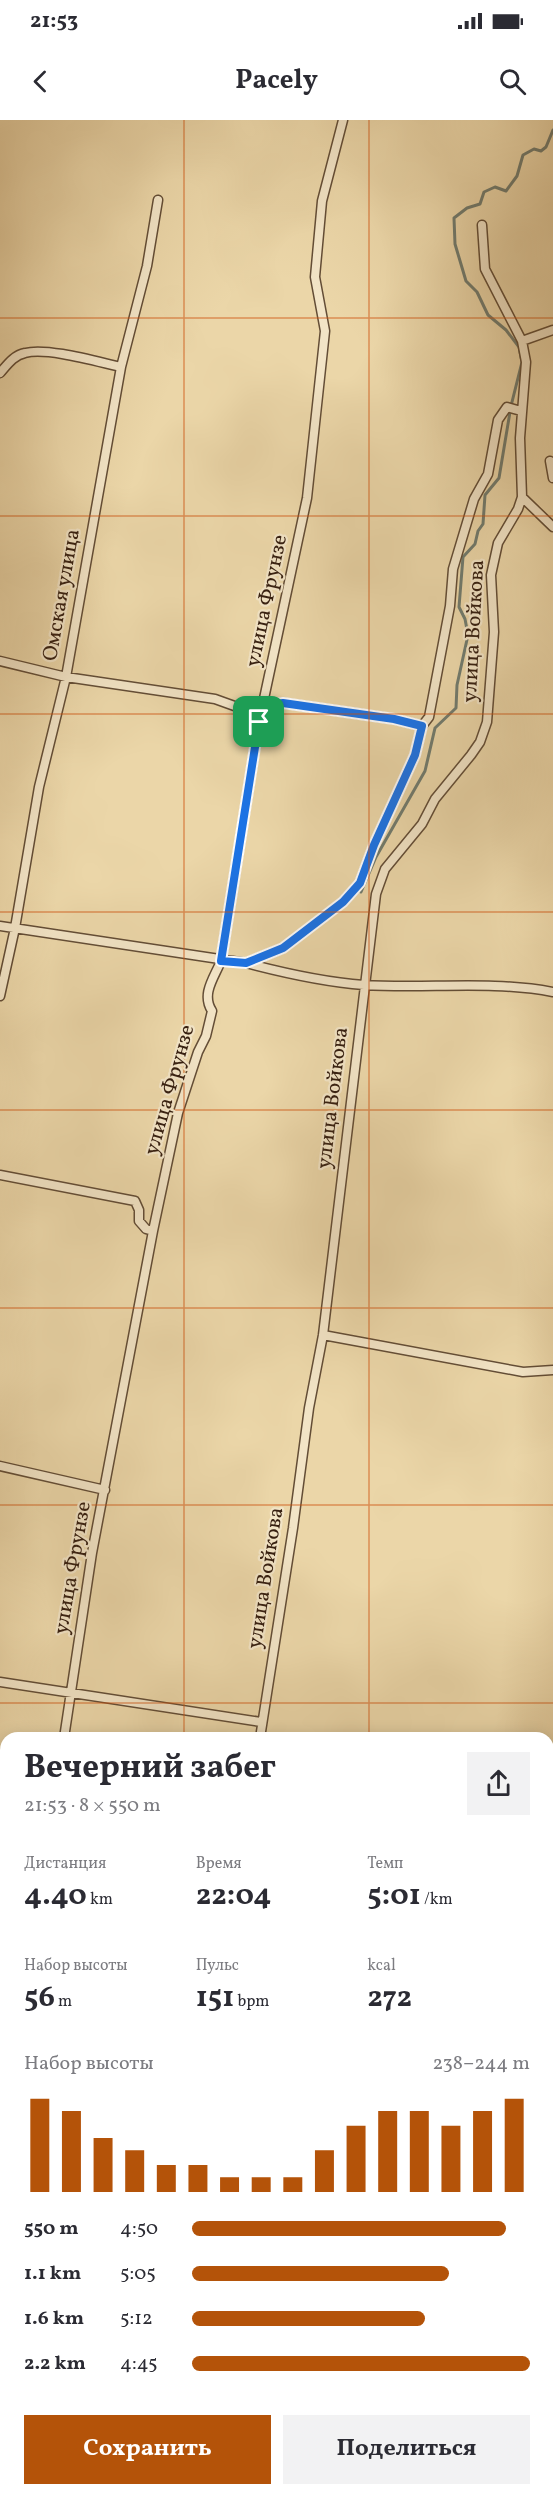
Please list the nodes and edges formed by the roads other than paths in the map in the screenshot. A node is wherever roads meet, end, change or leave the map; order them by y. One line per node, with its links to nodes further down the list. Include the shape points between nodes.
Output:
1 (343, 120): 15 (street, улица Фрунзе, via 322,201 315,277 325,331 307,498)
2 (158, 200): 6 (street, Омская улица, via 147,266)
3 (482, 225): 5 (street, via 484,268)
4 (553, 330): 5 (street)
5 (522, 341): 8 (street, via 526,362)
6 (122, 368): 7 (street, via 82,358 25,352 10,360); 14 (street, Омская улица)
7 (0, 373)
8 (519, 411): 11 (street); 17 (street, улица Войкова, via 507,407 498,420 488,474 474,499 453,569 441,660 429,717)
9 (550, 461): 10 (street)
10 (553, 478)
11 (522, 497): 12 (street); 22 (street, улица Войкова, via 498,543 491,575 494,632 487,722 480,742 386,869 376,894)
12 (553, 527)
13 (0, 661): 14 (street)
14 (66, 677): 16 (street, via 215,699 240,708); 19 (street, Омская улица, via 39,787)
15 (263, 706): 16 (street, улица Фрунзе); 17 (street, via 283,703)
16 (259, 722): 20 (street, улица Фрунзе)
17 (422, 726): 21 (street, улица Войкова, via 415,755 360,883 343,902 283,948)
18 (0, 926): 19 (street)
19 (15, 928): 20 (street); 24 (street, Омская улица)
20 (221, 961): 21 (street); 26 (street, улица Фрунзе, via 207,994 206,1002 212,1011 178,1113)
21 (246, 963): 22 (street)
22 (364, 985): 23 (street, via 490,984); 27 (street, улица Войкова)
23 (553, 992)
24 (0, 996)
25 (0, 1175): 26 (street, via 135,1201 139,1221)
26 (153, 1231): 30 (street, улица Фрунзе)
27 (323, 1335): 28 (street, via 523,1372); 33 (street, улица Войкова)
28 (553, 1370)
29 (0, 1466): 30 (street)
30 (105, 1490): 32 (street, улица Фрунзе)
31 (0, 1682): 32 (street)
32 (72, 1694): 33 (street); 34 (street, улица Фрунзе)
33 (261, 1722): 35 (street, улица Войкова)
34 (65, 1732)
35 (260, 1732)

